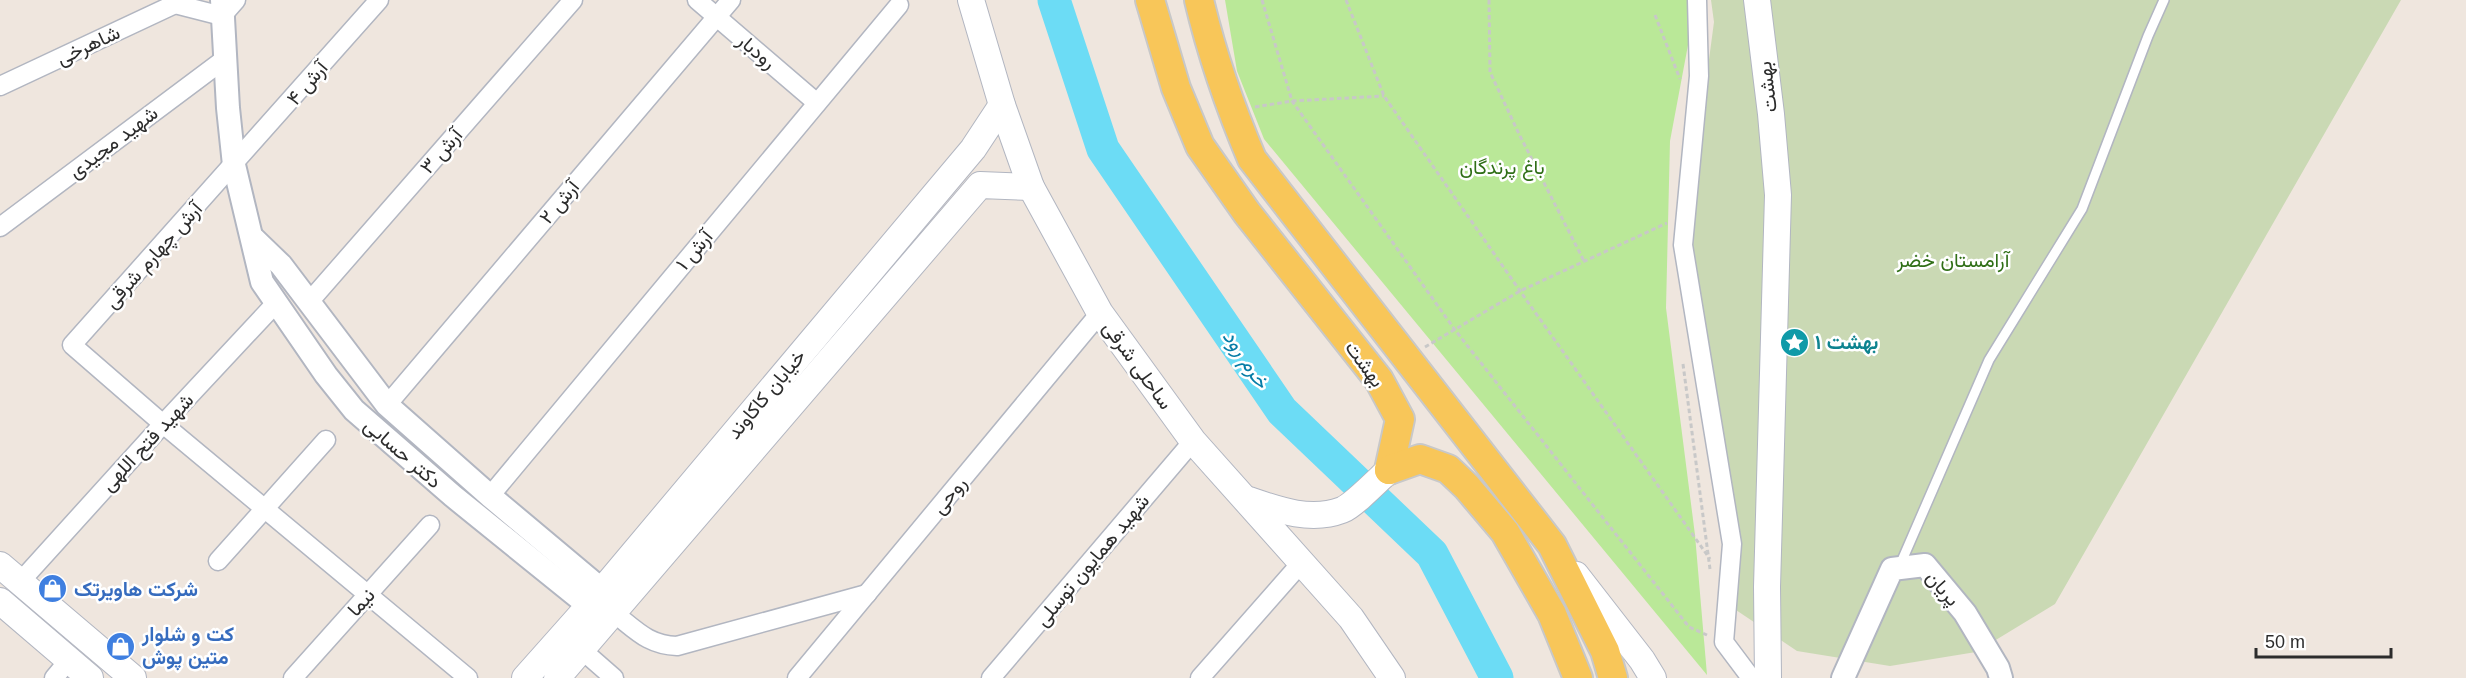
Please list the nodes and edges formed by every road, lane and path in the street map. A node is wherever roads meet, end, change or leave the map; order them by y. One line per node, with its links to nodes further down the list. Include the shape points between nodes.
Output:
1 (379, 0): 29 (street, آرش ۴)
2 (573, 0): 38 (street, آرش ۳)
3 (697, 0): 18 (street, رودبار)
4 (731, 0): 18 (street, آرش ۲)
5 (971, 0): 25 (main road, ساحلی شرقی)
6 (1150, 0): 32 (main road, بهشت, via 1176,88 1200,146)
7 (1199, 0): 27 (main road, بهشت, via 1232,113)
8 (1262, 0): 23 (path)
9 (1346, 0): 22 (path)
10 (1489, 0): 36 (path, via 1490,72)
11 (1697, 0): 66 (street, via 1699,76 1683,245 1732,544)
12 (1757, 0): 84 (main road, بهشت, via 1778,195)
13 (2164, 0): 58 (lane, via 2082,209 1989,360)
14 (174, 2): 15 (street); 20 (street, شاهرخی)
15 (227, 5): 19 (street, دکتر حسابی)
16 (899, 5): 24 (street, آرش ۱)
17 (1655, 15): 21 (path)
18 (716, 16): 24 (street, رودبار); 44 (street, آرش ۲)
19 (226, 58): 29 (street, دکتر حسابی); 33 (street, شهید مجیدی)
20 (0, 86)
21 (1683, 87)
22 (1384, 96): 23 (path); 37 (path)
23 (1292, 101): 26 (path); 41 (path)
24 (817, 103): 49 (street, آرش ۱)
25 (1002, 105): 28 (main road, خیابان کاکاوند); 31 (main road, ساحلی شرقی)
26 (1253, 107)
27 (1252, 159): 32 (main road); 42 (main road, بهشت)
28 (959, 163): 30 (main road, via 969,159 978,164 984,171); 63 (main road, خیابان کاکاوند)
29 (234, 165): 35 (street, دکتر حسابی); 45 (street, آرش چهارم شرقی, via 72,345)
30 (980, 185): 31 (main road); 65 (main road, خیابان کاکاوند)
31 (1031, 187): 40 (main road, ساحلی شرقی)
32 (1248, 213): 48 (main road, بهشت, via 1379,380 1400,419)
33 (0, 227)
34 (1670, 233): 36 (path, via 1669,222)
35 (254, 239): 38 (street, دکتر حسابی, via 281,265); 39 (street, دکتر حسابی, via 262,282)
36 (1584, 261): 37 (path)
37 (1520, 291): 41 (path); 54 (path)
38 (309, 302): 44 (street, دکتر حسابی)
39 (276, 303): 45 (street, شهید فتح اللهی); 63 (street, دکتر حسابی, via 354,410 453,496)
40 (1100, 313): 47 (main road, ساحلی شرقی); 62 (street, روحی)
41 (1455, 330): 42 (path); 66 (path, via 1689,627)
42 (1406, 358): 53 (main road, بهشت)
43 (1682, 360): 54 (path)
44 (387, 405): 49 (street, دکتر حسابی)
45 (162, 424): 51 (street); 60 (street, شهید فتح اللهی)
46 (326, 440): 51 (street)
47 (1193, 441): 50 (main road, ساحلی شرقی); 77 (street, شهید همایون توسلی)
48 (1381, 477): 50 (main road, via 1343,510 1310,515 1284,512); 80 (main road, via 1420,459 1448,469 1467,487 1505,532 1552,614)
49 (490, 496): 63 (street, دکتر حسابی)
50 (1246, 499): 56 (main road, ساحلی شرقی)
51 (264, 508): 55 (street); 61 (street)
52 (430, 525): 61 (street, نیما)
53 (1552, 545): 81 (main road, بهشت, via 1605,651); 82 (main road)
54 (1710, 559): 59 (path)
55 (218, 561)
56 (1302, 562): 78 (street); 79 (main road, ساحلی شرقی, via 1352,618)
57 (0, 565): 60 (main road)
58 (1899, 568): 85 (street, پریان, via 1892,569); 86 (street, پریان, via 1925,565 1965,613)
59 (1710, 570)
60 (20, 582): 70 (main road)
61 (368, 594): 71 (street, نیما); 72 (street)
62 (867, 594): 65 (street, دکتر حسابی, via 677,646 649,641); 76 (street, روحی)
63 (596, 598): 65 (street, دکتر حسابی); 73 (main road, خیابان کاکاوند)
64 (0, 601): 68 (main road)
65 (614, 613): 67 (main road, خیابان کاکاوند)
66 (1724, 642): 83 (street)
67 (582, 650): 74 (main road, خیابان کاکاوند); 75 (street)
68 (61, 669): 69 (main road)
69 (90, 678)
70 (133, 678)
71 (293, 678)
72 (468, 678)
73 (525, 678)
74 (557, 678)
75 (614, 678)
76 (797, 678)
77 (991, 678)
78 (1200, 678)
79 (1392, 678)
80 (1578, 678)
81 (1612, 678)
82 (1653, 678)
83 (1751, 678)
84 (1768, 678)
85 (1843, 678)
86 (2001, 678)

